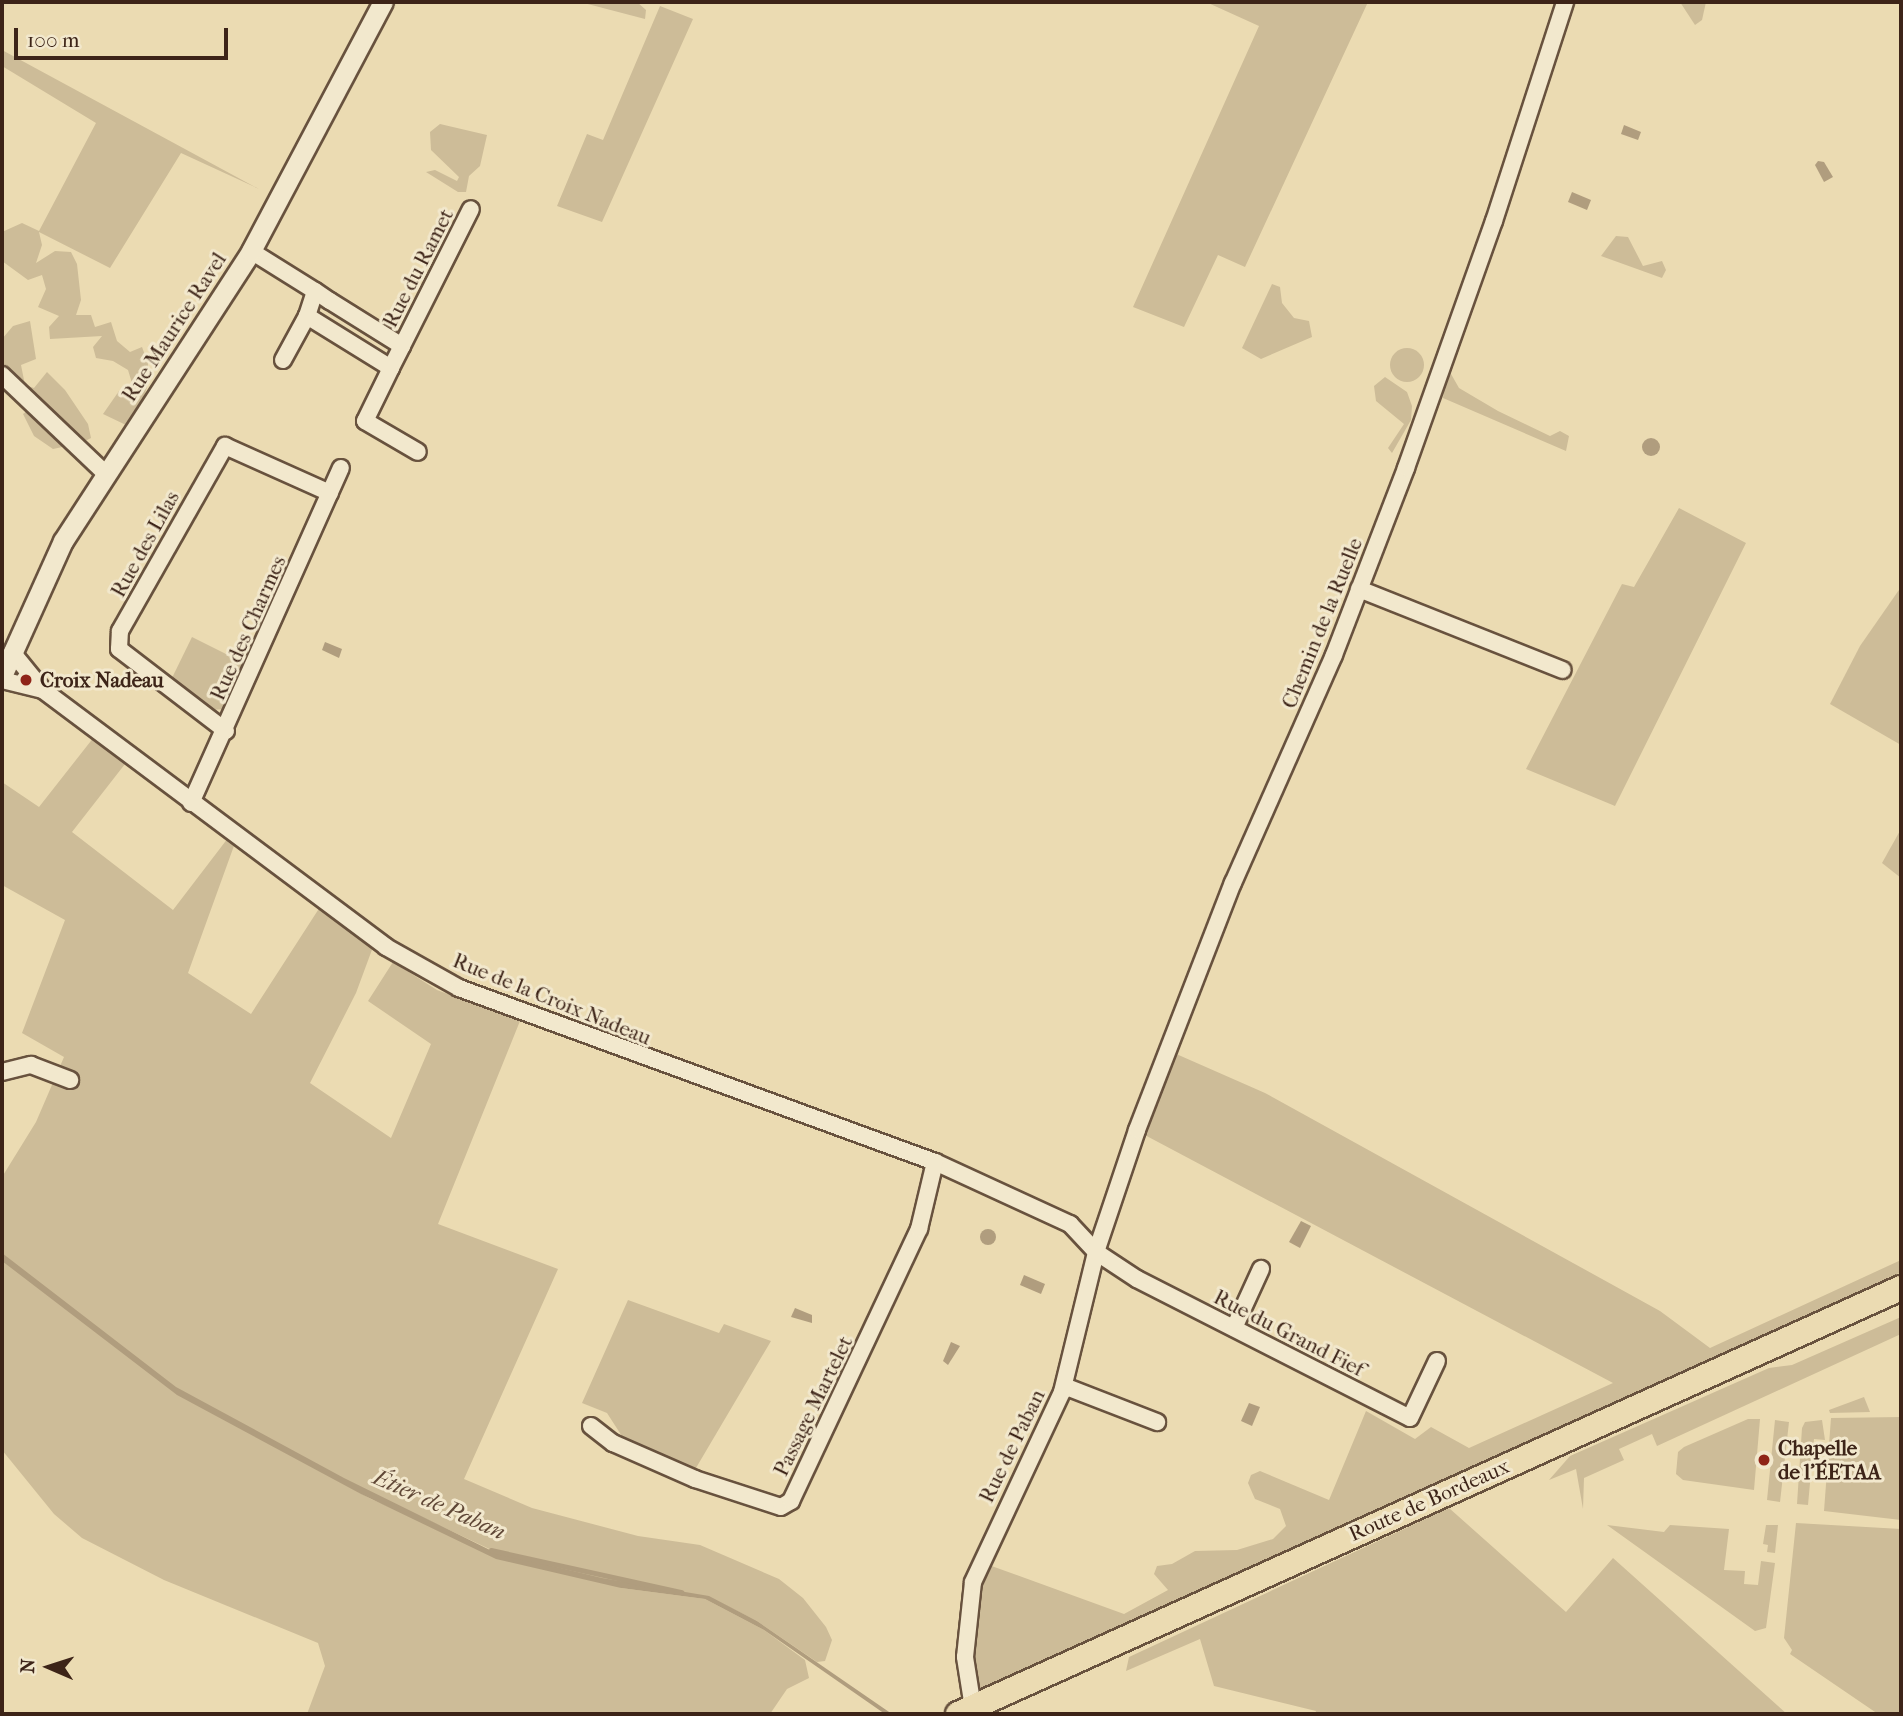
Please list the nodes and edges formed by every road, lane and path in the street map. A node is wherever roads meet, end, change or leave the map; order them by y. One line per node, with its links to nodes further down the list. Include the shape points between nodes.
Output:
1 (383, 2): 4 (street, Rue Maurice Ravel)
2 (1565, 2): 15 (street, Chemin de la Ruelle, via 1494,221)
3 (471, 209): 7 (street, Rue du Ramet)
4 (251, 251): 5 (street, Rue du Ramet); 13 (street, Rue Maurice Ravel)
5 (315, 291): 6 (street); 7 (street, Rue du Ramet)
6 (307, 316): 8 (street); 9 (street)
7 (402, 346): 9 (street, Rue du Ramet)
8 (283, 360)
9 (391, 368): 11 (street, Rue du Ramet, via 365,421)
10 (2, 375): 13 (street)
11 (418, 452)
12 (341, 468): 14 (street, Rue des Charmes)
13 (104, 472): 16 (street, Rue Maurice Ravel, via 63,541)
14 (330, 494): 20 (street, Rue des Charmes); 20 (street, Rue des Lilas, via 225,446 120,631 120,649)
15 (1359, 589): 17 (street); 25 (street, Chemin de la Ruelle, via 1223,908 1141,1119)
16 (12, 652): 18 (street, Rue Maurice Ravel); 19 (street)
17 (1563, 670)
18 (2, 678): 19 (street)
19 (43, 690): 21 (street, Rue de la Croix Nadeau)
20 (226, 731): 21 (street, Rue des Charmes)
21 (191, 803): 24 (street, Rue de la Croix Nadeau, via 386,947 459,989)
22 (2, 1072): 23 (street, via 31,1065)
23 (70, 1080)
24 (935, 1162): 25 (street, Rue de la Croix Nadeau, via 1070,1224); 32 (street, Passage Martelet, via 919,1229 791,1501 780,1507 695,1479 613,1443)
25 (1096, 1252): 28 (street, Rue du Grand Fief, via 1136,1279); 30 (street, Rue de Paban)
26 (1262, 1269): 28 (street)
27 (1901, 1288): 33 (main road, Route de Bordeaux)
28 (1234, 1328): 29 (street, Rue du Grand Fief, via 1410,1418)
29 (1437, 1361)
30 (1063, 1386): 31 (street); 33 (street, Rue de Paban, via 973,1582 965,1657)
31 (1157, 1423)
32 (591, 1426)
33 (969, 1712)

